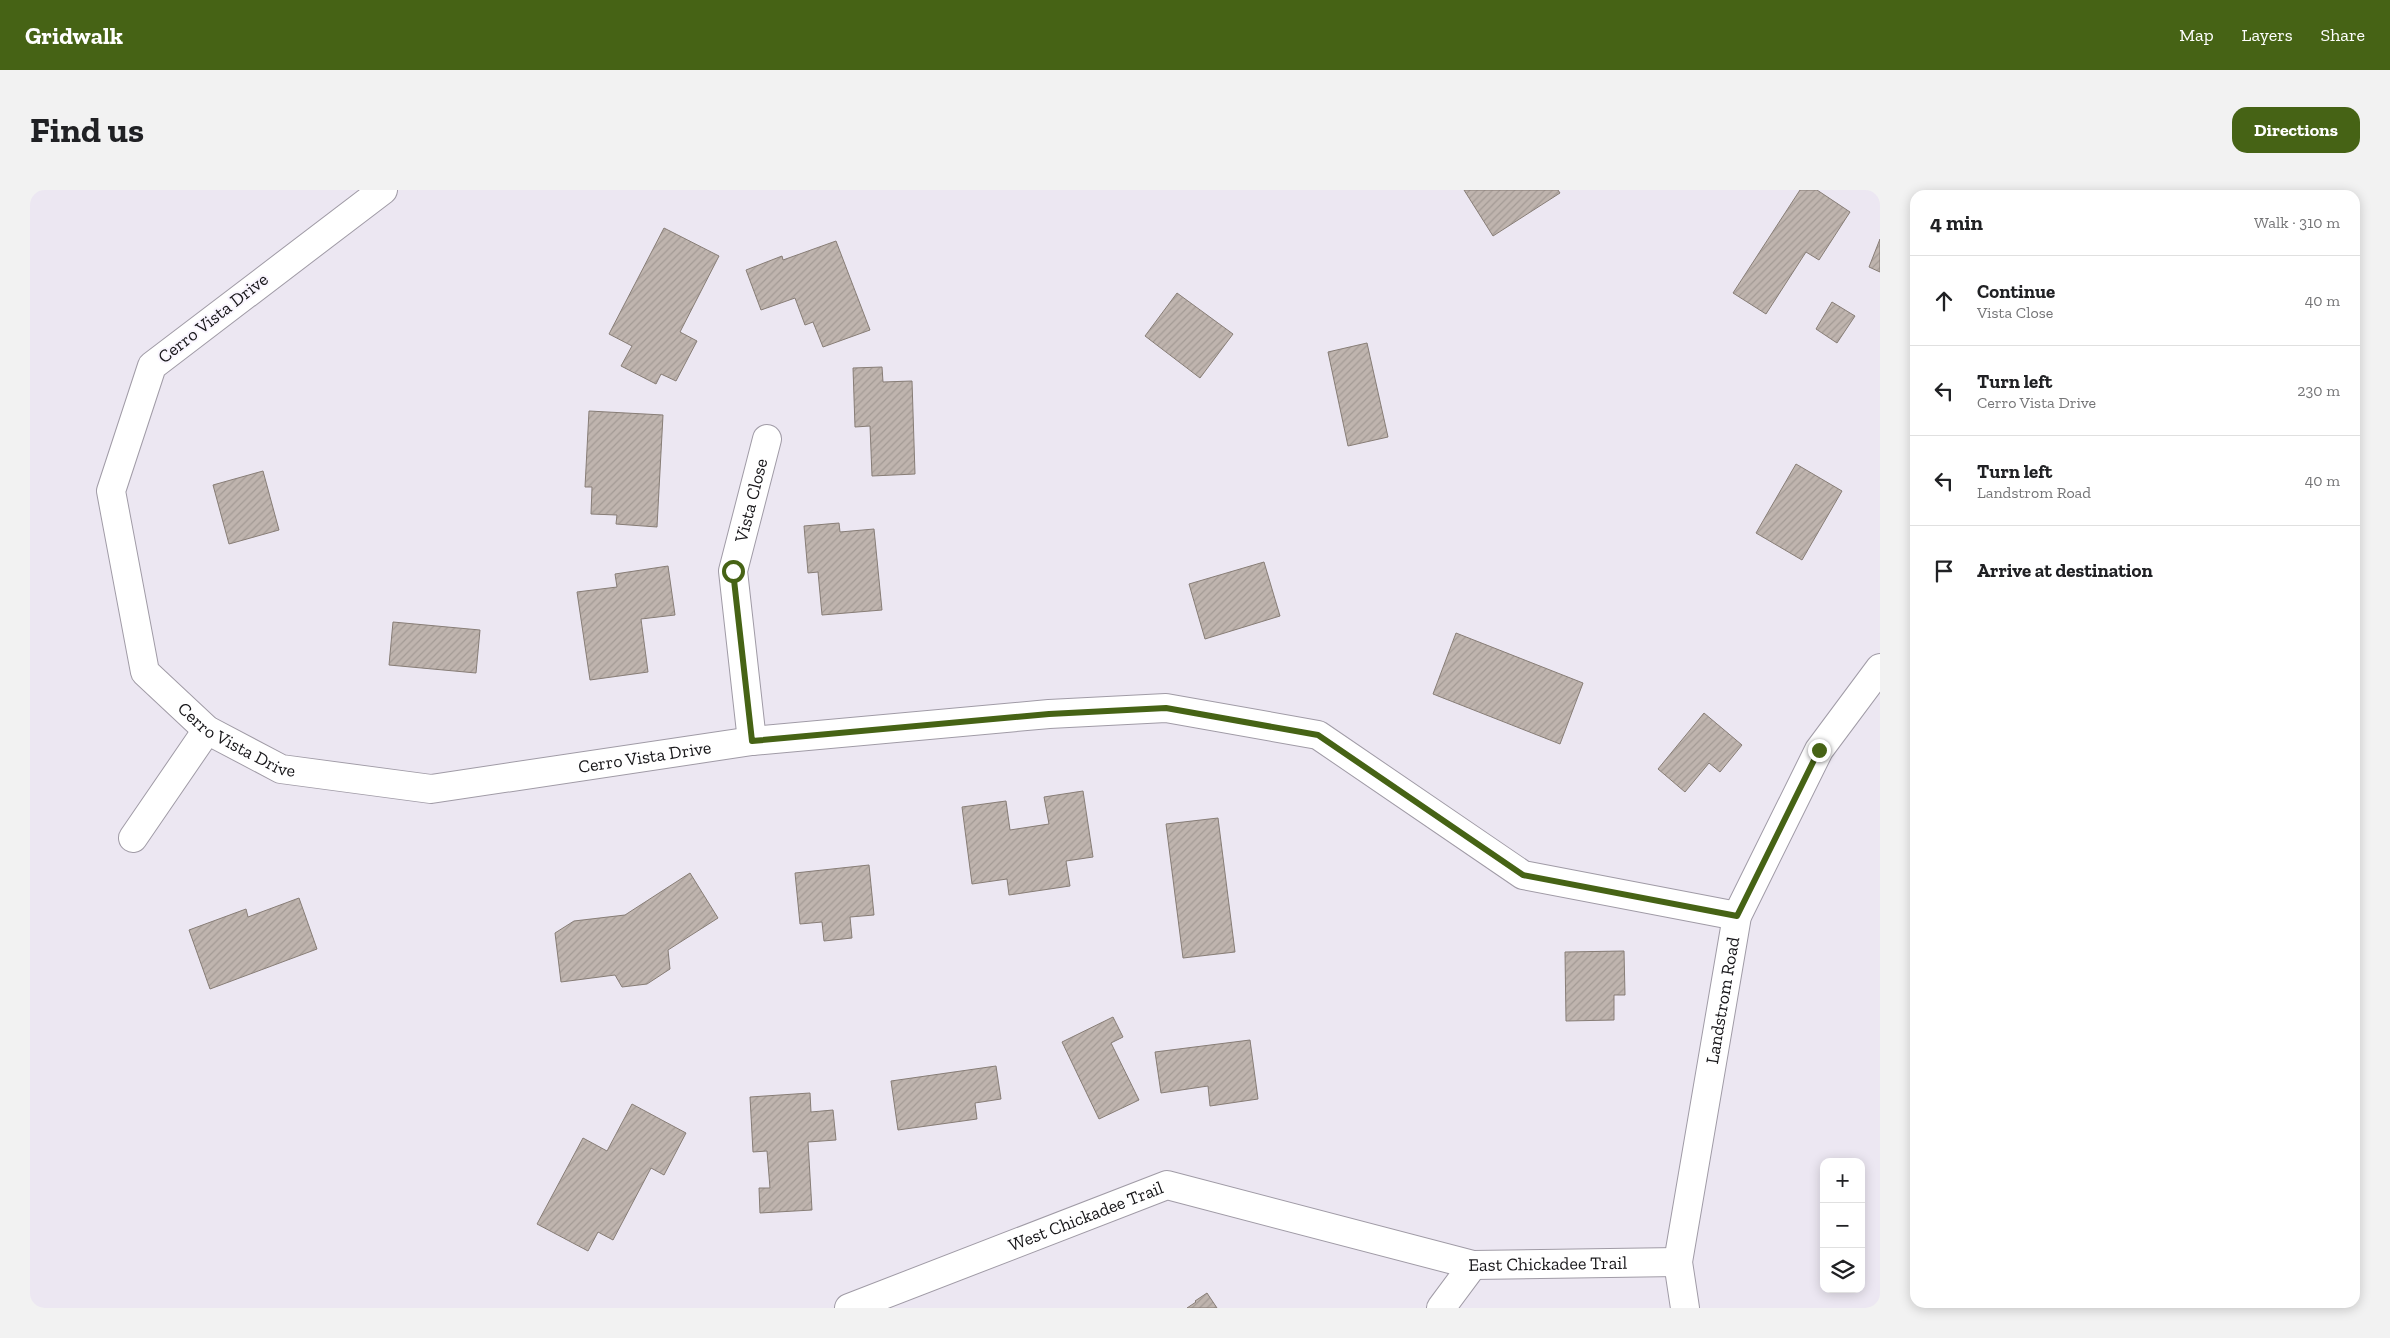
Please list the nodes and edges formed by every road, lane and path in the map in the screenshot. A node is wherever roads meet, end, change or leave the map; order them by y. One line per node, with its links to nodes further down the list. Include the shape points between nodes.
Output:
1 (383, 190): 4 (street, Cerro Vista Drive, via 152,366 111,490 145,672)
2 (767, 440): 5 (street, Vista Close, via 733,571)
3 (1880, 668): 7 (street, Landstrom Road, via 1819,750)
4 (207, 730): 5 (street, Cerro Vista Drive, via 281,769 431,790); 6 (street)
5 (752, 741): 7 (street, Cerro Vista Drive, via 1049,714 1166,708 1318,735 1523,875)
6 (133, 838)
7 (1737, 916): 8 (street, Landstrom Road)
8 (1678, 1262): 9 (street, East Chickadee Trail); 12 (street, Landstrom Road)
9 (1473, 1265): 10 (street, West Chickadee Trail, via 1168,1185); 11 (street, East Chickadee Trail)
10 (849, 1308)
11 (1441, 1308)
12 (1684, 1308)

